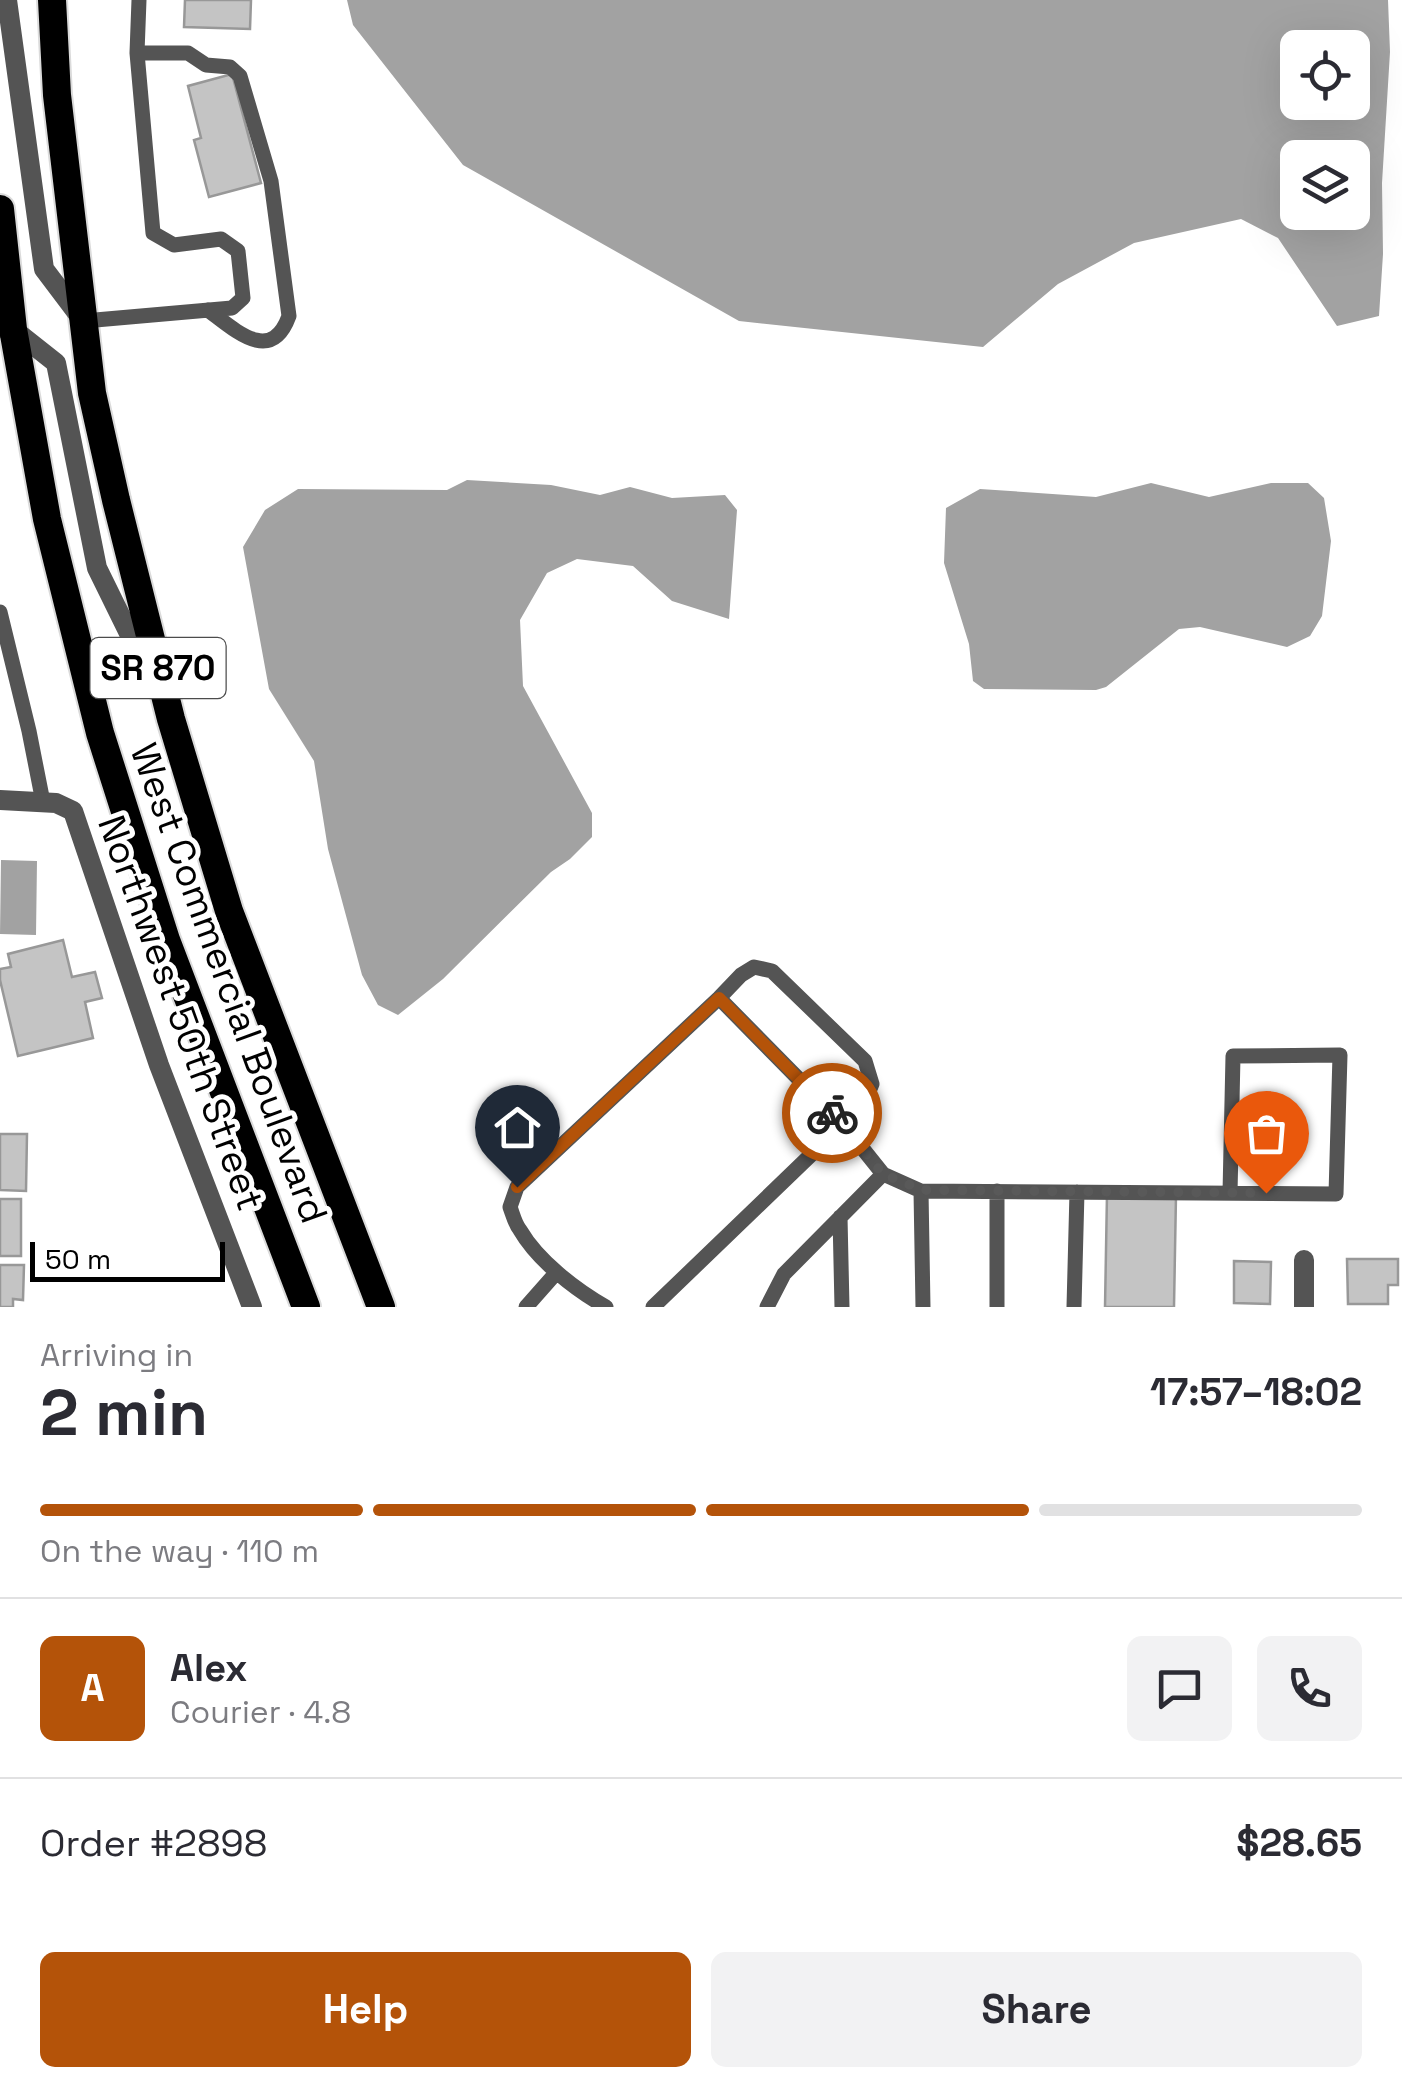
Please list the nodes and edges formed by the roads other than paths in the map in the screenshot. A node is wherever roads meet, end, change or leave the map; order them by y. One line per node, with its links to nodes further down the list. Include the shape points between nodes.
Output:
1 (7, 0): 7 (street, via 44,270)
2 (52, 0): 7 (highway, West Commercial Boulevard / SR 870)
3 (139, 0): 4 (lane)
4 (137, 53): 6 (lane, via 152,232 174,246 221,239 238,251 243,298 232,308); 6 (lane, via 188,53 206,65 230,66 240,76 270,182 289,316 284,329 260,342)
5 (0, 208): 8 (highway, West Commercial Boulevard / SR 870)
6 (208, 310): 7 (lane)
7 (84, 321): 10 (highway, West Commercial Boulevard / SR 870, via 92,393)
8 (7, 330): 10 (street, West Commercial Boulevard, via 56,363 97,568); 24 (highway, West Commercial Boulevard / SR 870, via 100,733 166,940)
9 (0, 612): 12 (lane)
10 (171, 720): 25 (highway, West Commercial Boulevard / SR 870, via 229,911)
11 (0, 800): 12 (street, Northwest 50th Street)
12 (42, 802): 23 (street, Northwest 50th Street, via 72,811)
13 (719, 998): 14 (lane); 14 (lane, via 754,967 772,971 865,1061 872,1084); 22 (lane, via 517,1187 510,1208 520,1231)
14 (843, 1124): 15 (lane); 28 (lane)
15 (883, 1174): 16 (lane); 20 (lane)
16 (922, 1190): 17 (lane); 31 (lane)
17 (997, 1191): 18 (lane); 32 (lane)
18 (1078, 1192): 19 (lane); 33 (lane)
19 (1230, 1193): 19 (lane, via 1336,1194 1340,1055 1233,1056)
20 (840, 1217): 29 (lane, via 784,1274); 30 (lane)
21 (1304, 1260): 34 (street)
22 (556, 1273): 26 (lane); 27 (lane)
23 (252, 1307)
24 (306, 1307)
25 (380, 1307)
26 (526, 1307)
27 (606, 1307)
28 (652, 1307)
29 (767, 1307)
30 (842, 1307)
31 (924, 1307)
32 (997, 1307)
33 (1074, 1307)
34 (1304, 1307)

